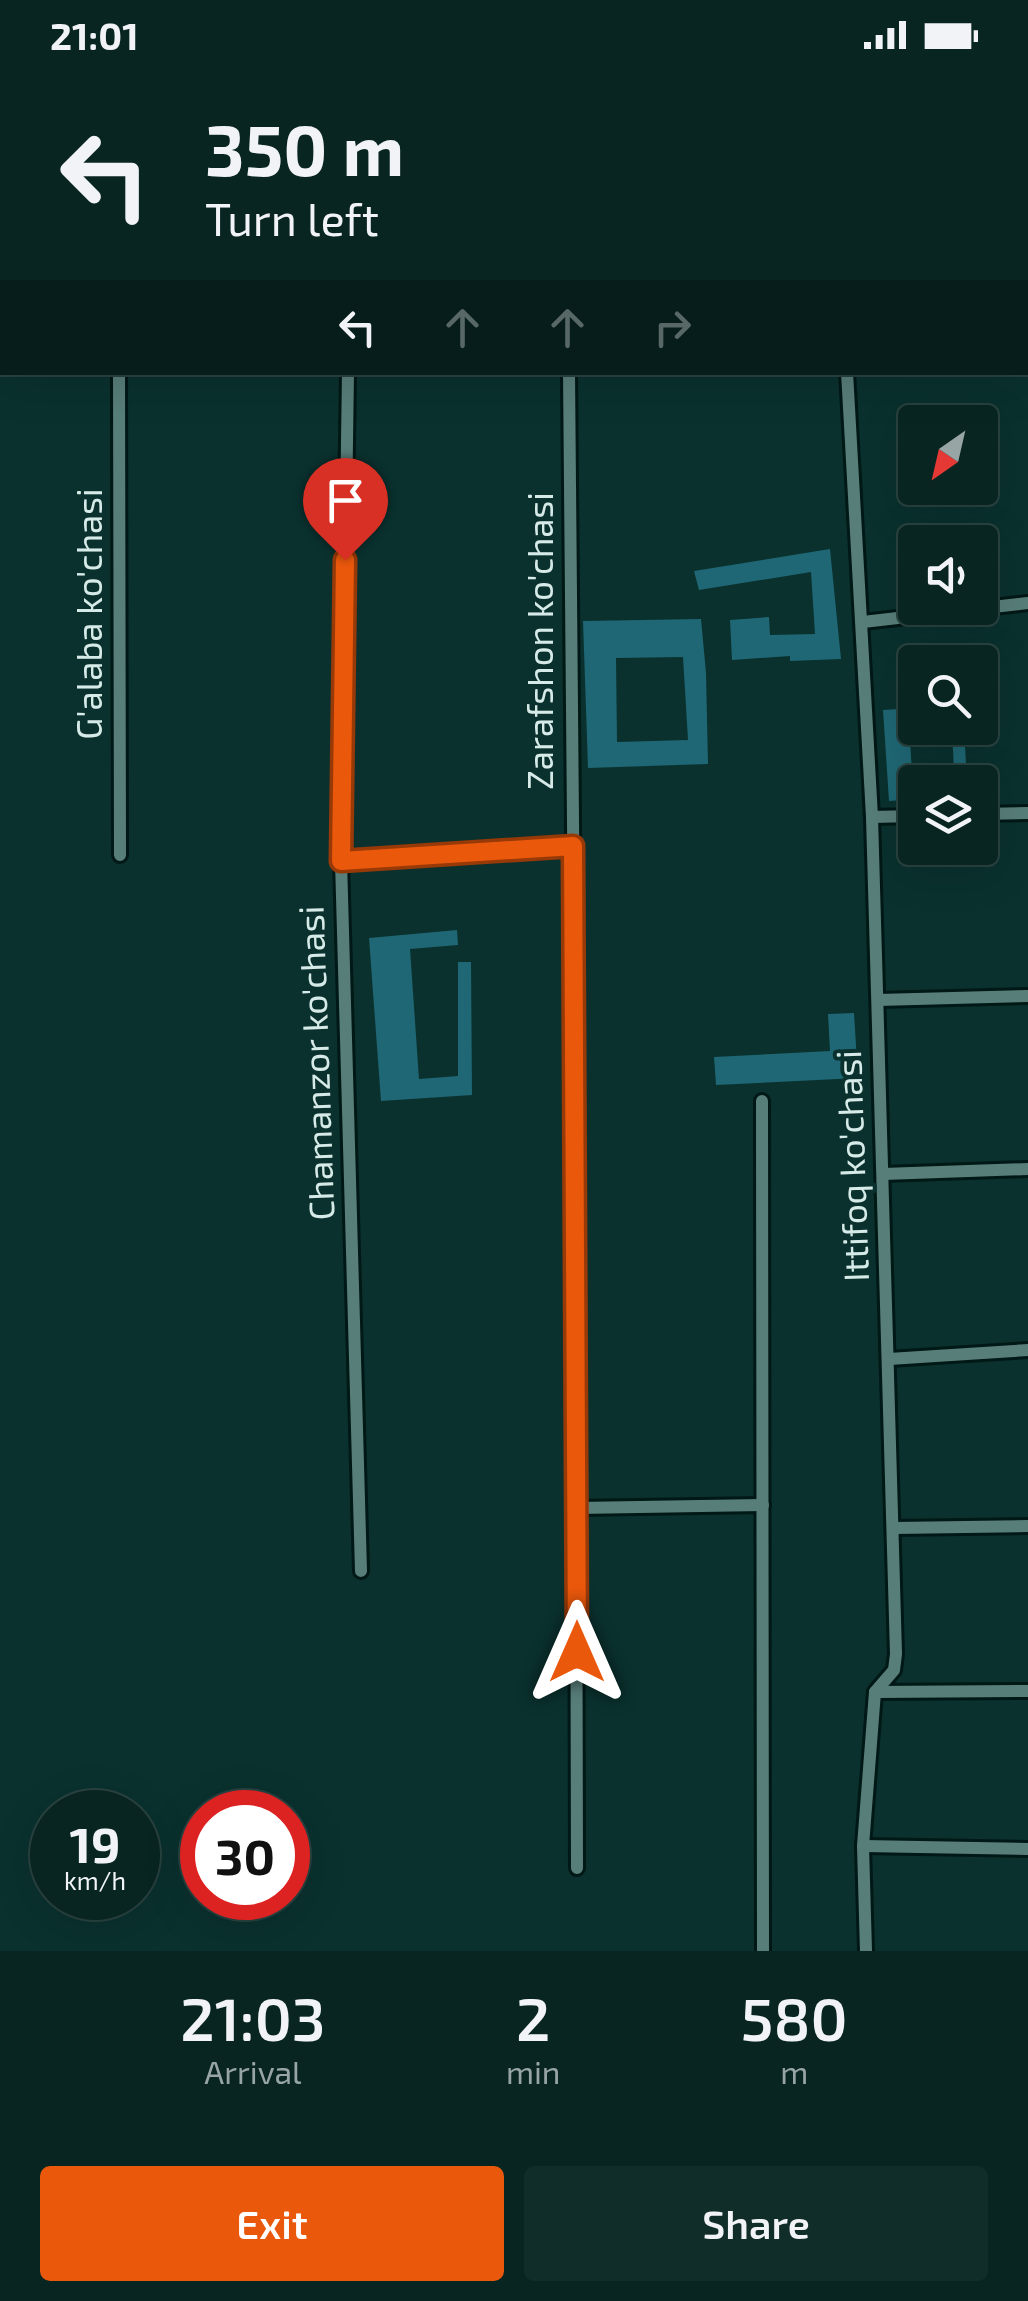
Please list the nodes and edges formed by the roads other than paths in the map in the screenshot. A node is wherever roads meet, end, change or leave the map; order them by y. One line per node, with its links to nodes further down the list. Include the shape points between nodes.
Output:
1 (119, 375): 12 (street, G'alaba ko'chasi)
2 (348, 375): 13 (street, Chamanzor ko'chasi)
3 (569, 375): 11 (street, Zarafshon ko'chasi)
4 (847, 375): 6 (street, Ittifoq ko'chasi)
5 (1028, 603): 6 (street)
6 (863, 622): 10 (street, Ittifoq ko'chasi)
7 (1028, 812): 8 (street)
8 (998, 813)
9 (898, 816): 10 (street)
10 (872, 817): 15 (street, Ittifoq ko'chasi)
11 (573, 846): 13 (street); 22 (street, Zarafshon ko'chasi)
12 (120, 856)
13 (341, 861): 25 (street, Chamanzor ko'chasi)
14 (1028, 996): 15 (street)
15 (878, 1000): 18 (street, Ittifoq ko'chasi)
16 (762, 1100): 21 (street)
17 (1028, 1170): 18 (street)
18 (883, 1174): 20 (street, Ittifoq ko'chasi)
19 (1028, 1350): 20 (street)
20 (889, 1359): 24 (street, Ittifoq ko'chasi)
21 (763, 1505): 22 (street); 31 (street)
22 (576, 1508): 30 (street, Zarafshon ko'chasi)
23 (1028, 1526): 24 (street)
24 (894, 1528): 27 (street, Ittifoq ko'chasi, via 896,1654 894,1670)
25 (361, 1571)
26 (1028, 1691): 27 (street)
27 (876, 1692): 28 (street, Ittifoq ko'chasi)
28 (862, 1846): 29 (street); 32 (street, Ittifoq ko'chasi)
29 (1028, 1848)
30 (577, 1868)
31 (764, 1951)
32 (866, 1951)

